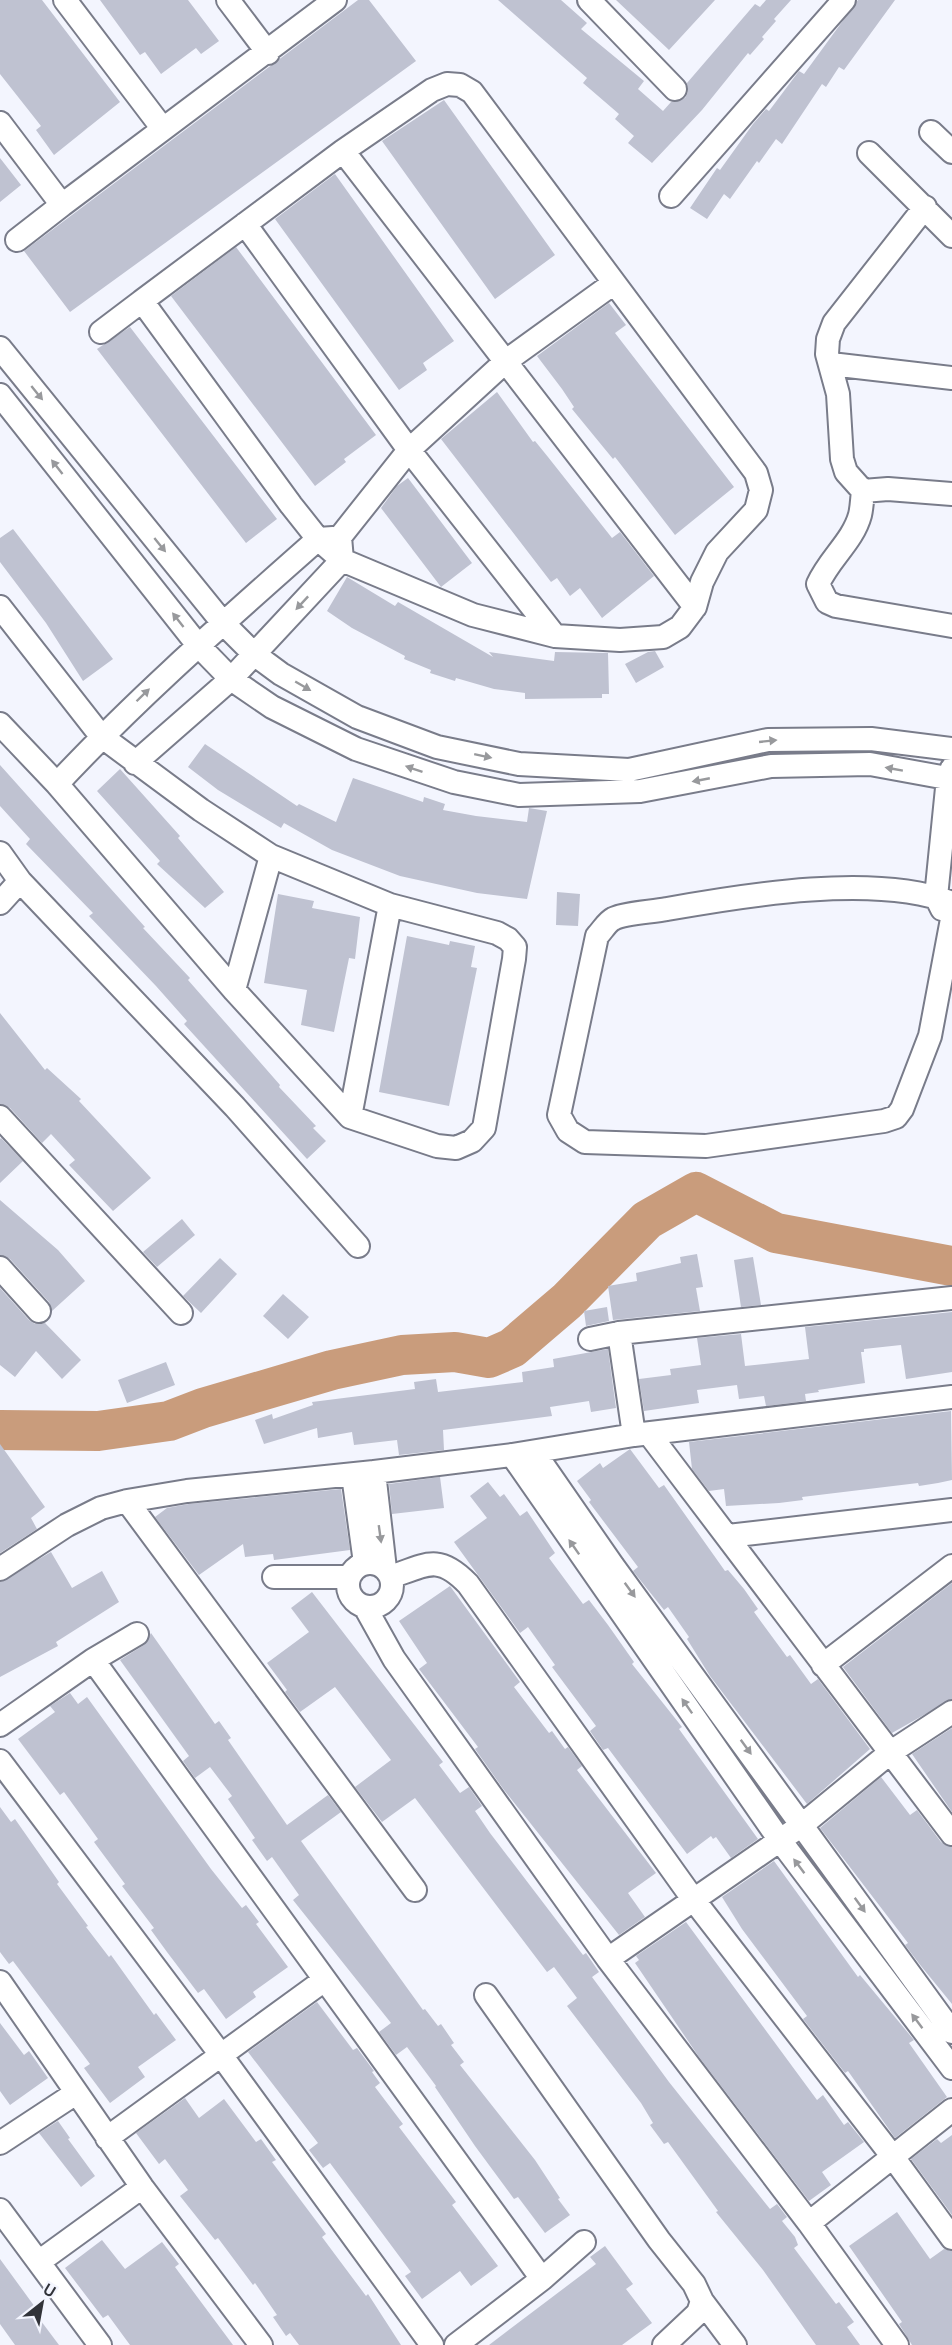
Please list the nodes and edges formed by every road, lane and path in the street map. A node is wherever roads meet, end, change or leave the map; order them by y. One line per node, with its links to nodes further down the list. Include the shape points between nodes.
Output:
1 (65, 0): 9 (street)
2 (228, 0): 6 (street)
3 (335, 0): 6 (street)
4 (589, 0): 7 (street)
5 (844, 0): 14 (street)
6 (268, 52): 9 (street)
7 (675, 88)
8 (0, 123): 15 (street)
9 (163, 129): 15 (street)
10 (931, 132): 12 (street)
11 (343, 151): 17 (street); 20 (street, via 432,90 447,84 460,85 472,93); 24 (street)
12 (952, 152)
13 (869, 153): 16 (street)
14 (671, 196)
15 (62, 205): 19 (street)
16 (925, 207): 18 (street); 25 (street, via 834,323 828,339)
17 (245, 224): 21 (street); 28 (street)
18 (952, 236)
19 (17, 240)
20 (614, 283): 24 (street); 34 (street, via 756,473 761,490 756,510 717,552)
21 (142, 301): 22 (street); 31 (street, via 291,505)
22 (101, 332)
23 (0, 348): 35 (street, one-way to 35)
24 (506, 361): 28 (street); 34 (street)
25 (831, 364): 26 (street); 29 (street, via 838,394 842,459 846,472)
26 (952, 378)
27 (0, 395): 38 (street, one-way to 27)
28 (409, 450): 31 (street); 37 (street)
29 (863, 491): 30 (street); 36 (street, via 860,515 824,571 818,584 820,592 836,606)
30 (952, 494)
31 (329, 538): 32 (street); 35 (street)
32 (342, 560): 37 (street, via 473,615); 39 (street, one-way to 39)
33 (0, 607): 42 (street)
34 (695, 607): 37 (street, via 680,627 663,637 620,640)
35 (223, 623): 38 (street); 39 (street)
36 (952, 626)
37 (555, 636)
38 (197, 644): 40 (street); 42 (street, one-way to 38)
39 (254, 654): 40 (street); 43 (street, one-way to 43, via 357,717 437,747 519,764 629,770 768,740 870,739)
40 (231, 679): 44 (street); 45 (street, one-way to 40, via 870,764 771,766 640,791 519,795 454,782 356,749 272,706)
41 (0, 724): 46 (street)
42 (101, 736): 44 (street); 46 (street)
43 (952, 749)
44 (135, 763): 48 (street)
45 (951, 775): 52 (street)
46 (57, 784): 53 (street)
47 (0, 853): 49 (street)
48 (271, 856): 51 (street); 53 (street)
49 (20, 880): 50 (street); 56 (street, via 235,1107)
50 (0, 903)
51 (390, 905): 55 (street); 55 (street, via 497,933 516,947 484,1128 472,1141 456,1148 437,1146)
52 (947, 911): 52 (street, via 930,1036 896,1117 706,1146 585,1142 568,1131 559,1115 597,936 612,919 812,889 883,890)
53 (234, 990): 55 (street)
54 (0, 1117): 60 (street)
55 (350, 1117)
56 (358, 1246)
57 (0, 1269): 59 (street)
58 (952, 1298): 61 (street)
59 (39, 1311)
60 (181, 1313)
61 (620, 1333): 62 (street); 64 (street)
62 (590, 1339)
63 (952, 1397): 64 (street)
64 (642, 1435): 65 (street); 70 (street)
65 (534, 1452): 66 (street); 74 (street)
66 (512, 1455): 67 (street); 74 (street, one-way to 66)
67 (363, 1474): 68 (street, via 260,1482); 73 (street)
68 (127, 1501): 72 (street, via 101,1508 67,1525); 87 (street)
69 (952, 1510): 70 (street)
70 (728, 1536): 79 (street)
71 (952, 1566): 79 (street)
72 (0, 1569)
73 (373, 1571): 75 (street); 76 (street, via 347,1586 350,1596); 76 (street, via 393,1586 384,1603); 88 (street, via 430,1563 455,1570)
74 (605, 1573): 84 (street, one-way to 84); 86 (street, one-way to 74)
75 (274, 1577)
76 (365, 1607): 89 (street, via 394,1659)
77 (137, 1634): 78 (street)
78 (93, 1659): 81 (street); 90 (street)
79 (823, 1665): 82 (street)
80 (952, 1712): 82 (street)
81 (0, 1725)
82 (891, 1752): 84 (street); 85 (street)
83 (0, 1761): 94 (street)
84 (802, 1825): 86 (street); 93 (street, one-way to 93)
85 (952, 1834)
86 (778, 1839): 88 (street); 95 (street, one-way to 86)
87 (415, 1890)
88 (693, 1899): 89 (street); 100 (street)
89 (608, 1959): 103 (street)
90 (323, 1981): 94 (street); 108 (street)
91 (0, 1982): 96 (street)
92 (486, 1995): 109 (street, via 694,2284)
93 (952, 2032)
94 (221, 2055): 98 (street); 112 (street)
95 (952, 2068)
96 (76, 2093): 98 (street); 99 (street)
97 (952, 2110): 100 (street)
98 (107, 2138): 101 (street)
99 (0, 2143)
100 (893, 2157): 103 (street); 105 (street)
101 (142, 2187): 107 (street); 111 (street)
102 (0, 2210): 104 (street)
103 (809, 2223): 116 (street)
104 (8, 2236): 107 (street)
105 (952, 2238)
106 (584, 2242): 108 (street)
107 (40, 2261): 110 (street)
108 (542, 2279): 113 (street)
109 (702, 2301): 114 (street, via 698,2313); 115 (street)
110 (100, 2345)
111 (261, 2345)
112 (432, 2345)
113 (456, 2345)
114 (664, 2345)
115 (735, 2345)
116 (897, 2345)

